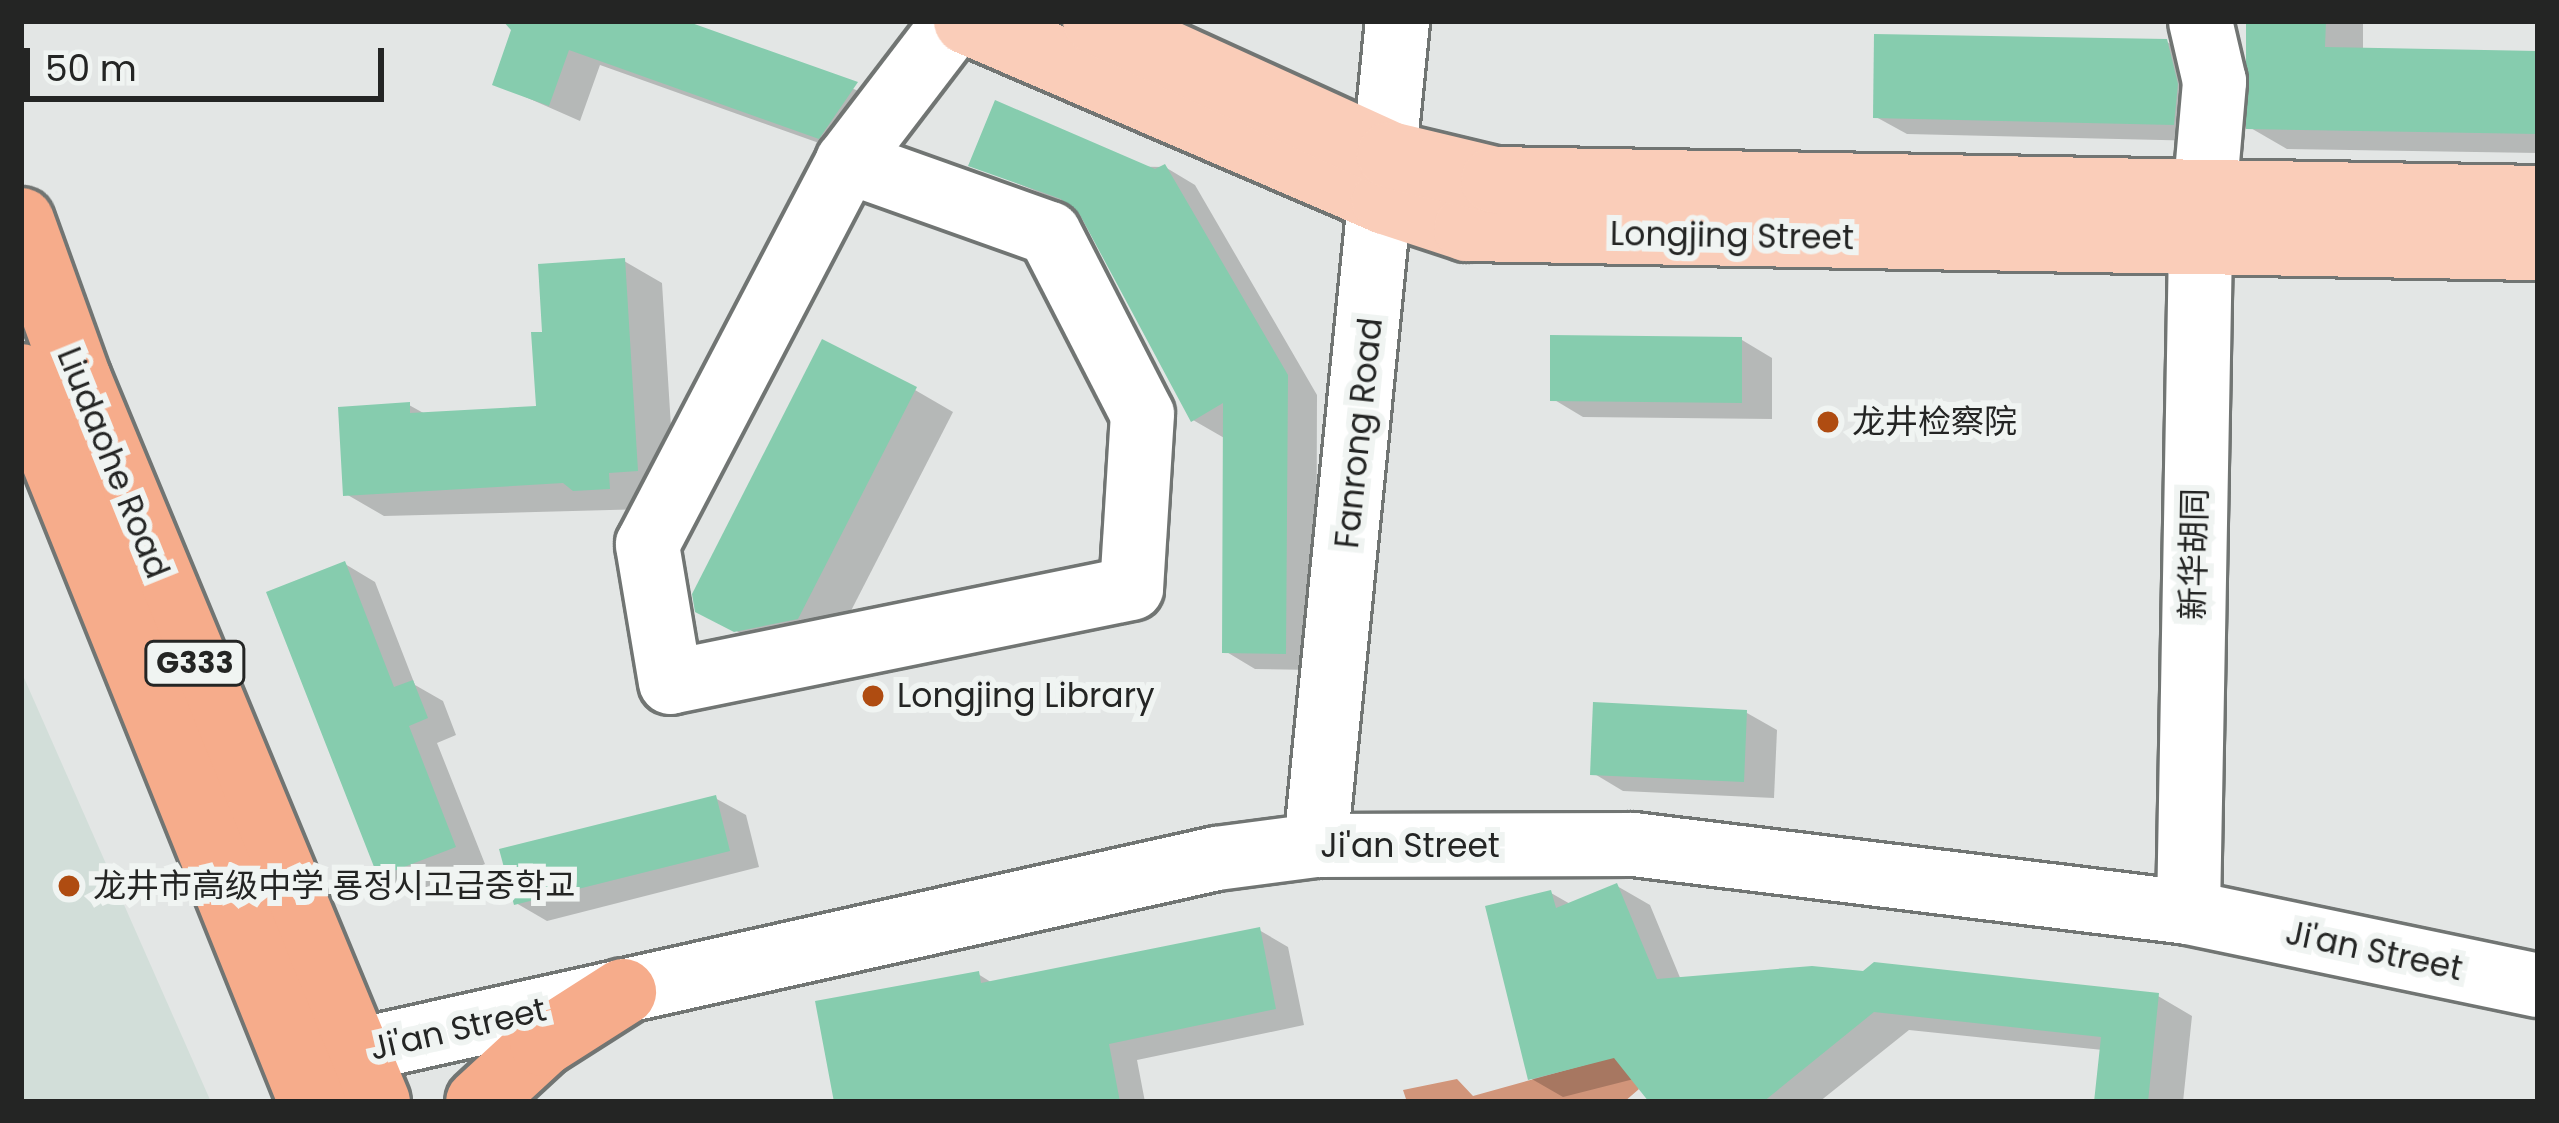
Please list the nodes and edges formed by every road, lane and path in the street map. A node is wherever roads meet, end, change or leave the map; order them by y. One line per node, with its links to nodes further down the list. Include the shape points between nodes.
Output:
1 (954, 21): 6 (street)
2 (967, 21): 7 (main road, Longjing Street)
3 (1096, 21): 7 (main road, Longjing Street)
4 (1397, 21): 7 (street, Fanrong Road)
5 (2200, 21): 9 (street, 新华胡同, via 2214,81)
6 (847, 161): 6 (street, via 647,544 670,682 1131,588 1142,414 1049,233)
7 (1387, 178): 9 (main road, Longjing Street); 13 (street, Fanrong Road)
8 (2538, 199): 9 (main road, Longjing Street)
9 (2202, 219): 11 (main road, Longjing Street); 14 (street, 新华胡同)
10 (21, 221): 17 (highway, Liudaohe Road / G333)
11 (2538, 247)
12 (21, 377): 17 (highway, Liudaohe Road / G333)
13 (1315, 845): 14 (street, Ji'an Street, via 1633,844); 16 (street, Ji'an Street, via 1216,858)
14 (2188, 912): 15 (street, Ji'an Street)
15 (2538, 985)
16 (623, 992): 17 (street, Ji'an Street); 18 (highway, via 543,1043)
17 (335, 1080)
18 (479, 1102)

